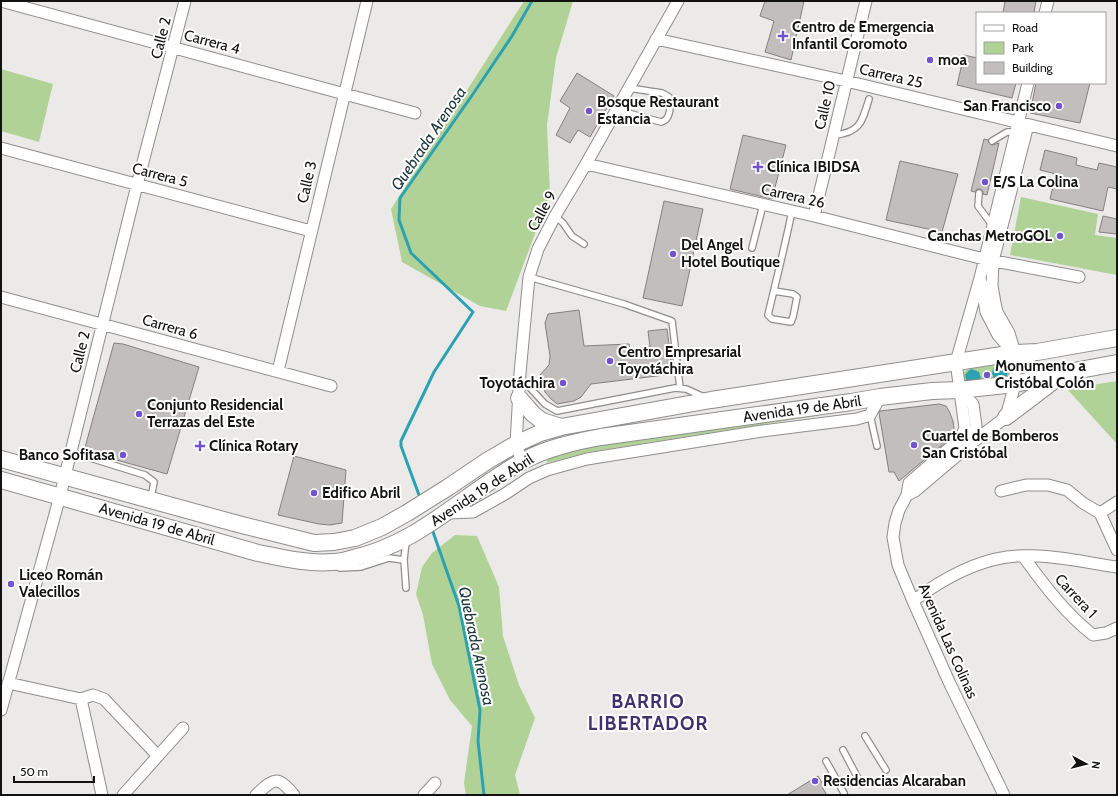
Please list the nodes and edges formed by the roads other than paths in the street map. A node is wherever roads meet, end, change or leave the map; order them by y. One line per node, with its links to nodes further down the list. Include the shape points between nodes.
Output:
1 (1, 1): 9 (street, Carrera 4)
2 (186, 1): 9 (street, Calle 2)
3 (367, 1): 13 (street, Calle 3)
4 (678, 1): 8 (street, Calle 9)
5 (866, 1): 10 (street, Calle 10)
6 (1048, 1): 7 (street)
7 (1045, 12)
8 (656, 40): 10 (street, Carrera 25); 12 (street, Calle 9)
9 (174, 47): 13 (street, Carrera 4); 23 (street, Calle 2)
10 (846, 81): 17 (street, Carrera 25); 18 (street, Calle 10)
11 (1028, 84): 17 (street)
12 (629, 88): 15 (street, Calle 9); 15 (lane, via 662,93 669,97 668,118 661,122)
13 (344, 94): 16 (street, Carrera 4); 30 (street, Calle 3)
14 (869, 99): 18 (lane, via 864,117 856,129 845,134)
15 (617, 110): 22 (street, Calle 9)
16 (415, 113)
17 (1020, 126): 19 (lane); 20 (street, Carrera 25); 29 (street); 33 (street)
18 (833, 135): 28 (street, Calle 10)
19 (992, 141)
20 (1117, 146)
21 (1, 148): 23 (street, Carrera 5)
22 (586, 164): 25 (street, Carrera 26); 27 (street, Calle 9)
23 (137, 185): 30 (street, Carrera 5); 39 (street, Calle 2)
24 (979, 193): 29 (lane, via 978,206)
25 (763, 205): 26 (street, Carrera 26); 32 (lane)
26 (792, 211): 28 (street, Carrera 26); 37 (lane)
27 (555, 216): 31 (lane, via 572,236); 35 (street, Calle 9, via 538,249)
28 (814, 216): 33 (street, Carrera 26)
29 (992, 225): 33 (street)
30 (311, 231): 44 (street, Calle 3)
31 (584, 244)
32 (752, 248)
33 (988, 260): 34 (street, Carrera 26); 36 (street); 41 (street, via 997,312 1009,333)
34 (1079, 276)
35 (529, 277): 46 (street, Calle 9); 50 (lane, via 624,304 672,321)
36 (980, 278): 41 (street, via 986,312 998,335); 42 (street)
37 (774, 291): 37 (lane, via 769,318 791,322 797,297)
38 (1, 297): 39 (street, Carrera 6)
39 (103, 324): 44 (street, Carrera 6); 61 (street, Calle 2)
40 (1117, 338): 41 (main road, Avenida 19 de Abril, via 1037,352)
41 (1015, 353): 42 (main road, Avenida 19 de Abril); 47 (main road); 48 (street)
42 (956, 362): 51 (street, Avenida Las Colinas); 54 (main road, Avenida 19 de Abril)
43 (1117, 363): 45 (main road, Avenida 19 de Abril)
44 (278, 371): 49 (street, Carrera 6)
45 (1063, 373): 47 (main road, Avenida 19 de Abril); 56 (main road)
46 (520, 376): 50 (lane, via 545,404 558,411); 53 (street, Calle 9)
47 (1042, 378): 48 (main road, Avenida 19 de Abril)
48 (1015, 384): 51 (main road, Avenida 19 de Abril); 56 (street)
49 (332, 386)
50 (680, 388): 54 (lane)
51 (959, 390): 52 (main road, Avenida 19 de Abril); 58 (street, via 973,404 976,426); 67 (street, Avenida Las Colinas, via 965,428 960,439 910,483)
52 (880, 397): 55 (street); 63 (main road, Avenida 19 de Abril, via 573,442)
53 (519, 398): 57 (main road, via 542,421); 59 (street, Calle 9)
54 (711, 400): 57 (main road, Avenida 19 de Abril)
55 (870, 415): 60 (lane); 71 (street, via 587,459 529,478 473,512)
56 (1006, 417): 58 (street, Avenida Las Colinas)
57 (561, 427): 59 (main road, Avenida 19 de Abril)
58 (973, 442): 67 (street, Avenida Las Colinas)
59 (516, 444): 63 (street, Calle 9); 69 (main road, Avenida 19 de Abril, via 382,527 354,538 334,542 314,543)
60 (877, 446)
61 (70, 452): 64 (street, Calle 2); 69 (lane, via 145,475 154,482)
62 (1, 459): 64 (main road, Avenida 19 de Abril)
63 (522, 462): 71 (main road, Avenida 19 de Abril)
64 (64, 476): 68 (street, Calle 2); 69 (main road, Avenida 19 de Abril)
65 (1, 480): 68 (main road, Avenida 19 de Abril)
66 (1001, 491): 72 (street, via 1026,485 1048,485 1066,490)
67 (907, 495): 80 (street, Avenida Las Colinas, via 899,510 893,537 898,565)
68 (60, 496): 77 (main road, Avenida 19 de Abril, via 258,553); 82 (street, Calle 2)
69 (151, 500)
70 (1117, 502): 72 (street)
71 (447, 513): 73 (main road, Avenida 19 de Abril)
72 (1100, 513): 74 (street)
73 (406, 538): 76 (lane); 77 (main road, Avenida 19 de Abril, via 381,550 334,562)
74 (1117, 550)
75 (1023, 556): 78 (street, via 1043,556); 80 (street, via 987,561 954,574); 81 (street, Carrera 1, via 1064,608 1093,635)
76 (404, 560): 77 (lane, via 389,558 361,567); 79 (lane)
77 (328, 567)
78 (1117, 567)
79 (406, 588)
80 (913, 601): 99 (street, Avenida Las Colinas)
81 (1117, 628)
82 (8, 683): 83 (street); 84 (street, Calle 2)
83 (81, 699): 88 (street, via 93,695 104,699); 94 (street)
84 (1, 710)
85 (183, 728): 88 (street)
86 (865, 736): 90 (lane)
87 (843, 750): 92 (lane)
88 (158, 756): 95 (street)
89 (826, 761): 93 (lane)
90 (886, 770)
91 (434, 783): 98 (street)
92 (862, 784)
93 (844, 793)
94 (102, 795)
95 (123, 795)
96 (256, 795): 97 (street, via 269,783 277,781 284,784)
97 (294, 795)
98 (424, 795)
99 (1004, 795)

